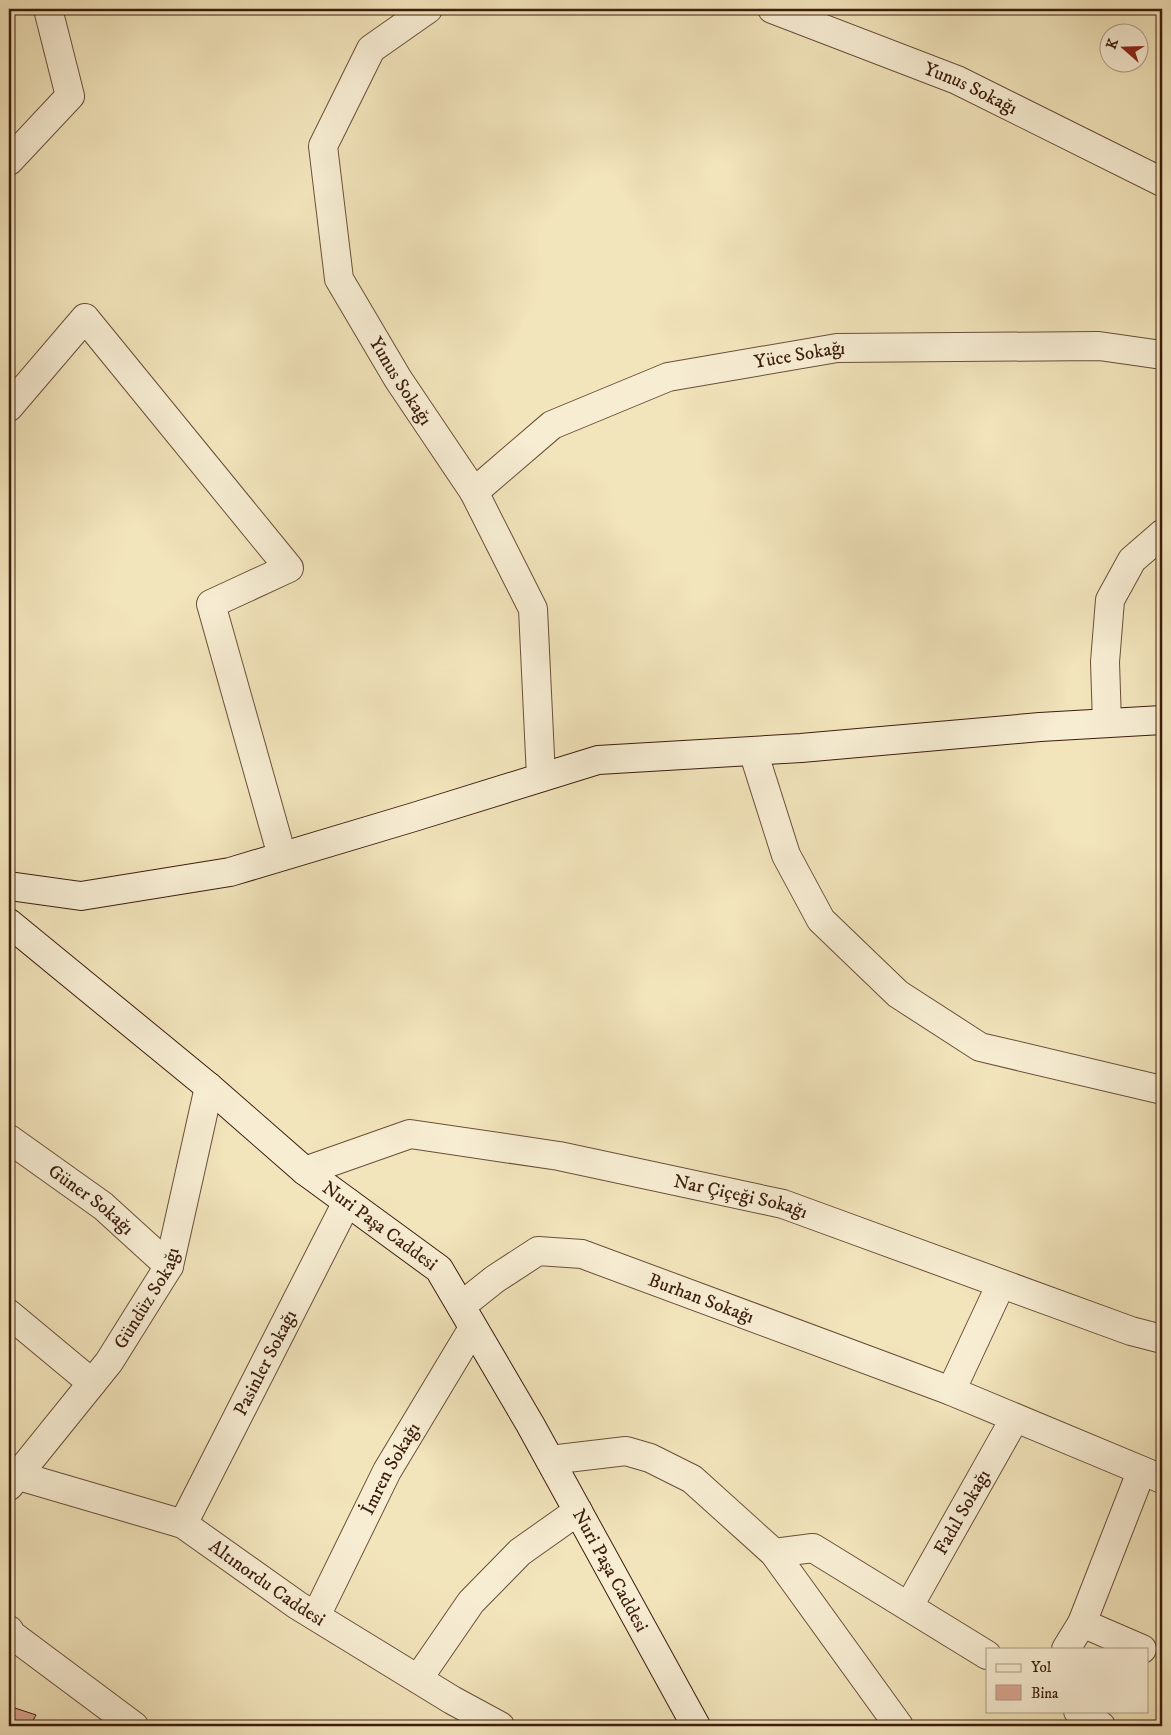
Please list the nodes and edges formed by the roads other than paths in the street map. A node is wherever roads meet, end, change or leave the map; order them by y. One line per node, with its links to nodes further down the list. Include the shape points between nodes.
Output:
1 (48, 9): 4 (street, via 70,96)
2 (428, 9): 8 (street, Yunus Sokağı, via 371,49 322,146 339,279 398,379)
3 (772, 9): 5 (street, Yunus Sokağı, via 957,80)
4 (9, 161)
5 (1162, 182)
6 (1162, 355): 8 (street, Yüce Sokağı, via 1099,346 837,348 668,377 552,425)
7 (9, 406): 14 (street, via 85,318 289,568 211,604)
8 (474, 492): 13 (street, Yunus Sokağı, via 533,609)
9 (1162, 534): 11 (street, via 1132,560 1110,600 1105,662)
10 (1162, 720): 11 (street)
11 (1107, 723): 12 (street)
12 (753, 751): 13 (street, via 598,760); 18 (street, via 786,855 821,920 898,994 980,1047)
13 (541, 777): 14 (street)
14 (282, 856): 15 (street, via 230,872 81,896)
15 (9, 886)
16 (9, 923): 17 (street, Nuri Paşa Caddesi)
17 (208, 1087): 20 (street, Nuri Paşa Caddesi); 22 (street, Gündüz Sokağı)
18 (1162, 1090)
19 (9, 1139): 22 (street, Güner Sokağı, via 103,1206)
20 (305, 1171): 21 (street, Nuri Paşa Caddesi); 23 (street, Nar Çiçeği Sokağı, via 410,1134 559,1156 783,1204)
21 (347, 1202): 25 (street, Nuri Paşa Caddesi, via 439,1269); 34 (street, Pasinler Sokağı)
22 (169, 1266): 27 (street, Gündüz Sokağı)
23 (1001, 1284): 26 (street, Nar Çiçeği Sokağı); 28 (street)
24 (9, 1314): 27 (street)
25 (467, 1317): 28 (street, Burhan Sokağı, via 495,1279 538,1251 582,1254); 30 (street, Nuri Paşa Caddesi); 37 (street, İmren Sokağı)
26 (1162, 1339)
27 (92, 1383): 32 (street, Gündüz Sokağı)
28 (951, 1391): 29 (street, Burhan Sokağı)
29 (1015, 1418): 31 (street, Burhan Sokağı); 36 (street, Fadıl Sokağı)
30 (550, 1460): 33 (street, Nuri Paşa Caddesi); 35 (street, via 626,1451 650,1458 692,1479)
31 (1152, 1475): 38 (street)
32 (12, 1479): 34 (street, Altınordu Caddesi)
33 (578, 1511): 45 (street, via 520,1552 471,1602); 49 (street, Nuri Paşa Caddesi)
34 (184, 1524): 37 (street, Altınordu Caddesi)
35 (774, 1552): 36 (street, via 813,1548); 50 (street)
36 (909, 1606): 43 (street)
37 (316, 1616): 45 (street, Altınordu Caddesi)
38 (1082, 1622): 40 (street); 41 (street)
39 (9, 1630): 47 (street)
40 (1067, 1648)
41 (1140, 1648)
42 (1148, 1651): 44 (street)
43 (986, 1654)
44 (1162, 1658)
45 (418, 1679): 48 (street, Altınordu Caddesi)
46 (1080, 1712): 51 (street)
47 (134, 1726)
48 (500, 1726)
49 (696, 1726)
50 (899, 1726)
51 (1101, 1726)

